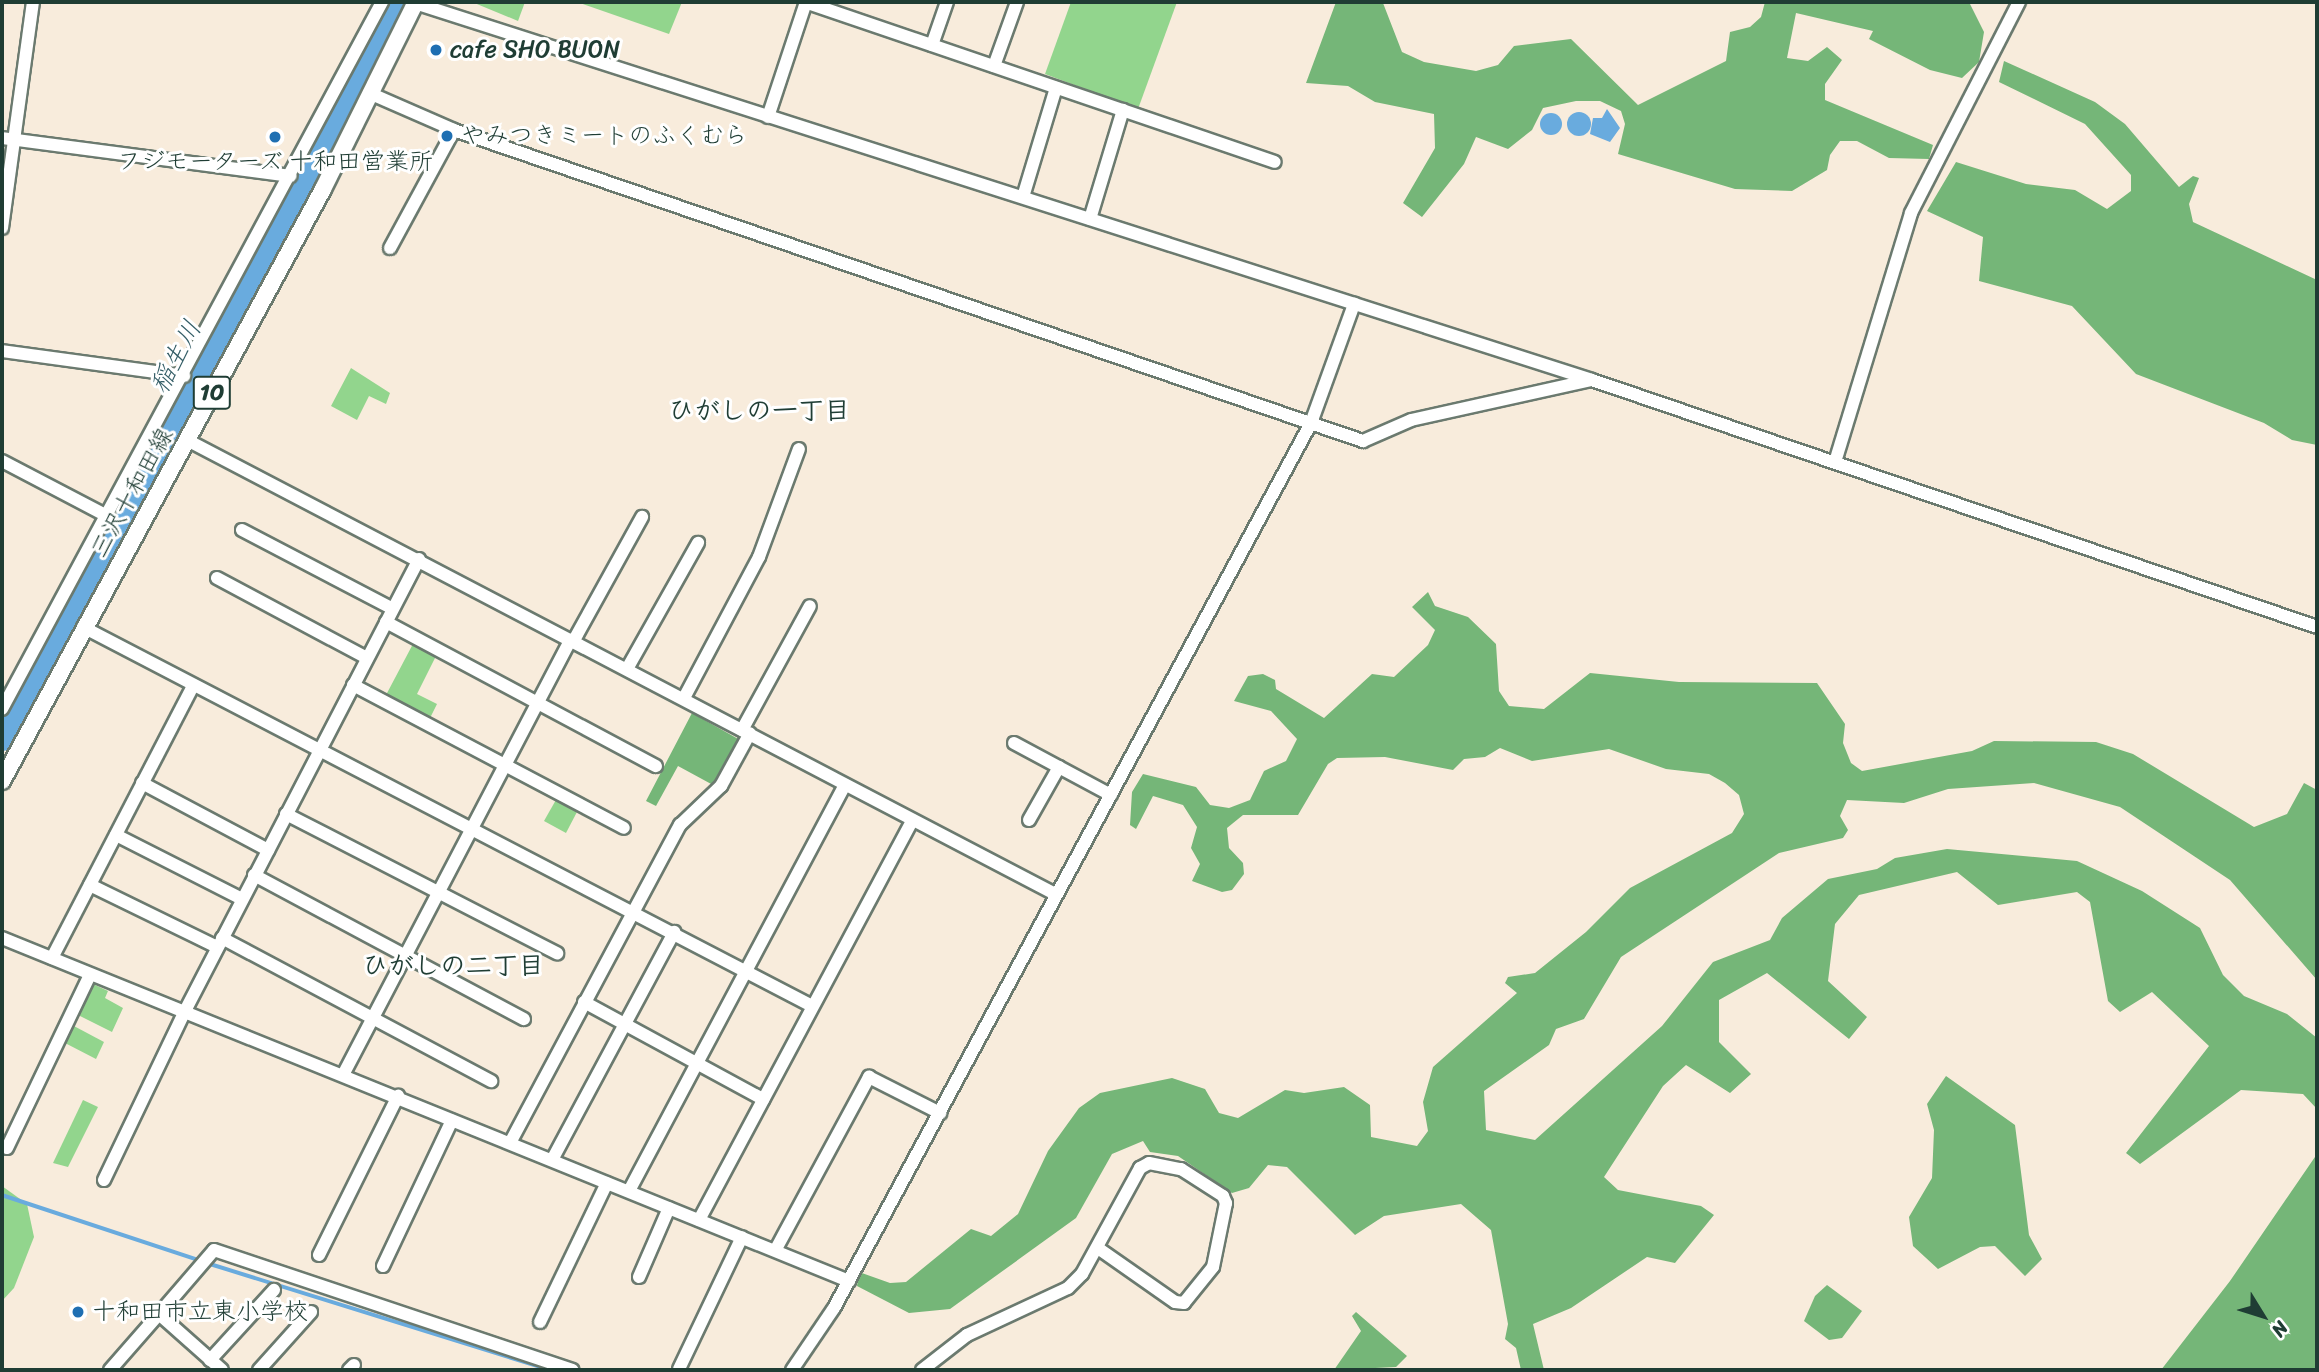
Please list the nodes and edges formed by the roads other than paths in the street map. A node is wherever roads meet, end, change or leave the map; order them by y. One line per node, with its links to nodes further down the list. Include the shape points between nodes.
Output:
1 (33, 2): 16 (street)
2 (382, 2): 18 (street)
3 (805, 2): 8 (street); 14 (street)
4 (947, 2): 9 (street)
5 (1017, 2): 10 (street)
6 (2018, 2): 31 (street, via 1911,213)
7 (415, 3): 12 (main road, 三沢十和田線 / 10); 14 (street)
8 (822, 4): 9 (street)
9 (932, 45): 10 (street)
10 (994, 66): 11 (street)
11 (1056, 88): 13 (street); 19 (street)
12 (369, 93): 15 (street); 28 (main road, 三沢十和田線 / 10)
13 (1123, 110): 17 (street); 20 (street)
14 (768, 117): 19 (street)
15 (454, 130): 22 (street); 27 (street)
16 (7, 139): 18 (street); 21 (street)
17 (1274, 162)
18 (291, 176): 25 (street)
19 (1023, 197): 20 (street)
20 (1090, 219): 23 (street)
21 (2, 228)
22 (390, 248)
23 (1354, 304): 26 (street); 27 (street)
24 (2, 351): 25 (street)
25 (184, 376): 32 (street)
26 (1592, 380): 27 (street, via 1411,420 1363,441); 31 (street)
27 (1311, 423): 60 (street)
28 (187, 440): 36 (street); 41 (main road, 三沢十和田線 / 10)
29 (799, 449): 48 (street, via 759,557)
30 (2, 461): 32 (street)
31 (1835, 462): 42 (street)
32 (109, 517): 50 (street)
33 (642, 517): 43 (street)
34 (242, 530): 39 (street)
35 (698, 543): 45 (street)
36 (419, 559): 39 (street); 43 (street)
37 (217, 578): 44 (street)
38 (810, 606): 51 (street)
39 (393, 609): 40 (street)
40 (386, 622): 44 (street); 49 (street)
41 (83, 627): 47 (street); 57 (main road, 三沢十和田線 / 10)
42 (2317, 627)
43 (572, 641): 45 (street); 49 (street)
44 (367, 659): 46 (street)
45 (627, 669): 48 (street)
46 (353, 685): 53 (street); 54 (street)
47 (193, 686): 53 (street); 58 (street)
48 (684, 698): 51 (street)
49 (538, 702): 54 (street); 55 (street)
50 (2, 709)
51 (746, 731): 59 (street); 73 (street, via 721,786 680,825)
52 (1014, 743): 56 (street)
53 (319, 750): 61 (street); 65 (street)
54 (505, 765): 64 (street); 65 (street)
55 (656, 766)
56 (1059, 766): 60 (street); 62 (street)
57 (3, 776)
58 (142, 783): 66 (street); 67 (street)
59 (845, 785): 63 (street); 80 (street)
60 (1111, 795): 71 (street)
61 (286, 814): 67 (street); 70 (street)
62 (1029, 820)
63 (912, 821): 71 (street); 83 (street)
64 (624, 828)
65 (471, 829): 70 (street); 73 (street)
66 (116, 835): 69 (street); 72 (street)
67 (268, 850): 68 (street)
68 (254, 875): 72 (street); 78 (street)
69 (90, 885): 76 (street); 79 (street)
70 (438, 894): 77 (street); 78 (street)
71 (1055, 894): 93 (street)
72 (242, 899): 76 (street)
73 (634, 910): 74 (street); 82 (street)
74 (674, 932): 80 (street); 87 (street)
75 (2, 938): 79 (street)
76 (220, 943): 84 (street); 85 (street)
77 (557, 953)
78 (405, 956): 85 (street); 86 (street)
79 (52, 958): 81 (street)
80 (747, 971): 83 (street); 88 (street)
81 (90, 975): 84 (street); 96 (street)
82 (584, 1002): 87 (street); 95 (street)
83 (812, 1006): 92 (street)
84 (185, 1011): 89 (street); 98 (street)
85 (372, 1019): 89 (street); 90 (street)
86 (524, 1019)
87 (625, 1024): 88 (street); 97 (street)
88 (697, 1063): 92 (street); 100 (street)
89 (343, 1074): 91 (street)
90 (491, 1081)
91 (398, 1096): 94 (street); 106 (street)
92 (763, 1099): 102 (street)
93 (940, 1113): 105 (street, via 869,1077); 109 (street)
94 (452, 1120): 95 (street); 107 (street)
95 (510, 1143): 97 (street)
96 (7, 1148)
97 (552, 1160): 99 (street)
98 (104, 1180)
99 (607, 1183): 100 (street); 113 (street)
100 (629, 1191): 101 (street)
101 (669, 1208): 102 (street); 108 (street)
102 (699, 1220): 103 (street)
103 (742, 1237): 105 (street); 115 (street)
104 (1098, 1248): 104 (street, via 1125,1193 1140,1168 1149,1163 1181,1168 1223,1196 1226,1203 1213,1267 1184,1303 1175,1302); 121 (street, via 1068,1288 967,1335)
105 (776, 1250): 109 (street)
106 (319, 1255)
107 (383, 1266)
108 (639, 1276)
109 (849, 1281): 120 (street)
110 (274, 1290): 114 (street)
111 (311, 1312): 118 (street)
112 (159, 1314): 114 (street); 116 (street); 119 (street, via 214,1250)
113 (540, 1322)
114 (210, 1360): 117 (street)
115 (678, 1369)
116 (110, 1370)
117 (222, 1370)
118 (259, 1370)
119 (572, 1370)
120 (792, 1370)
121 (922, 1370)

